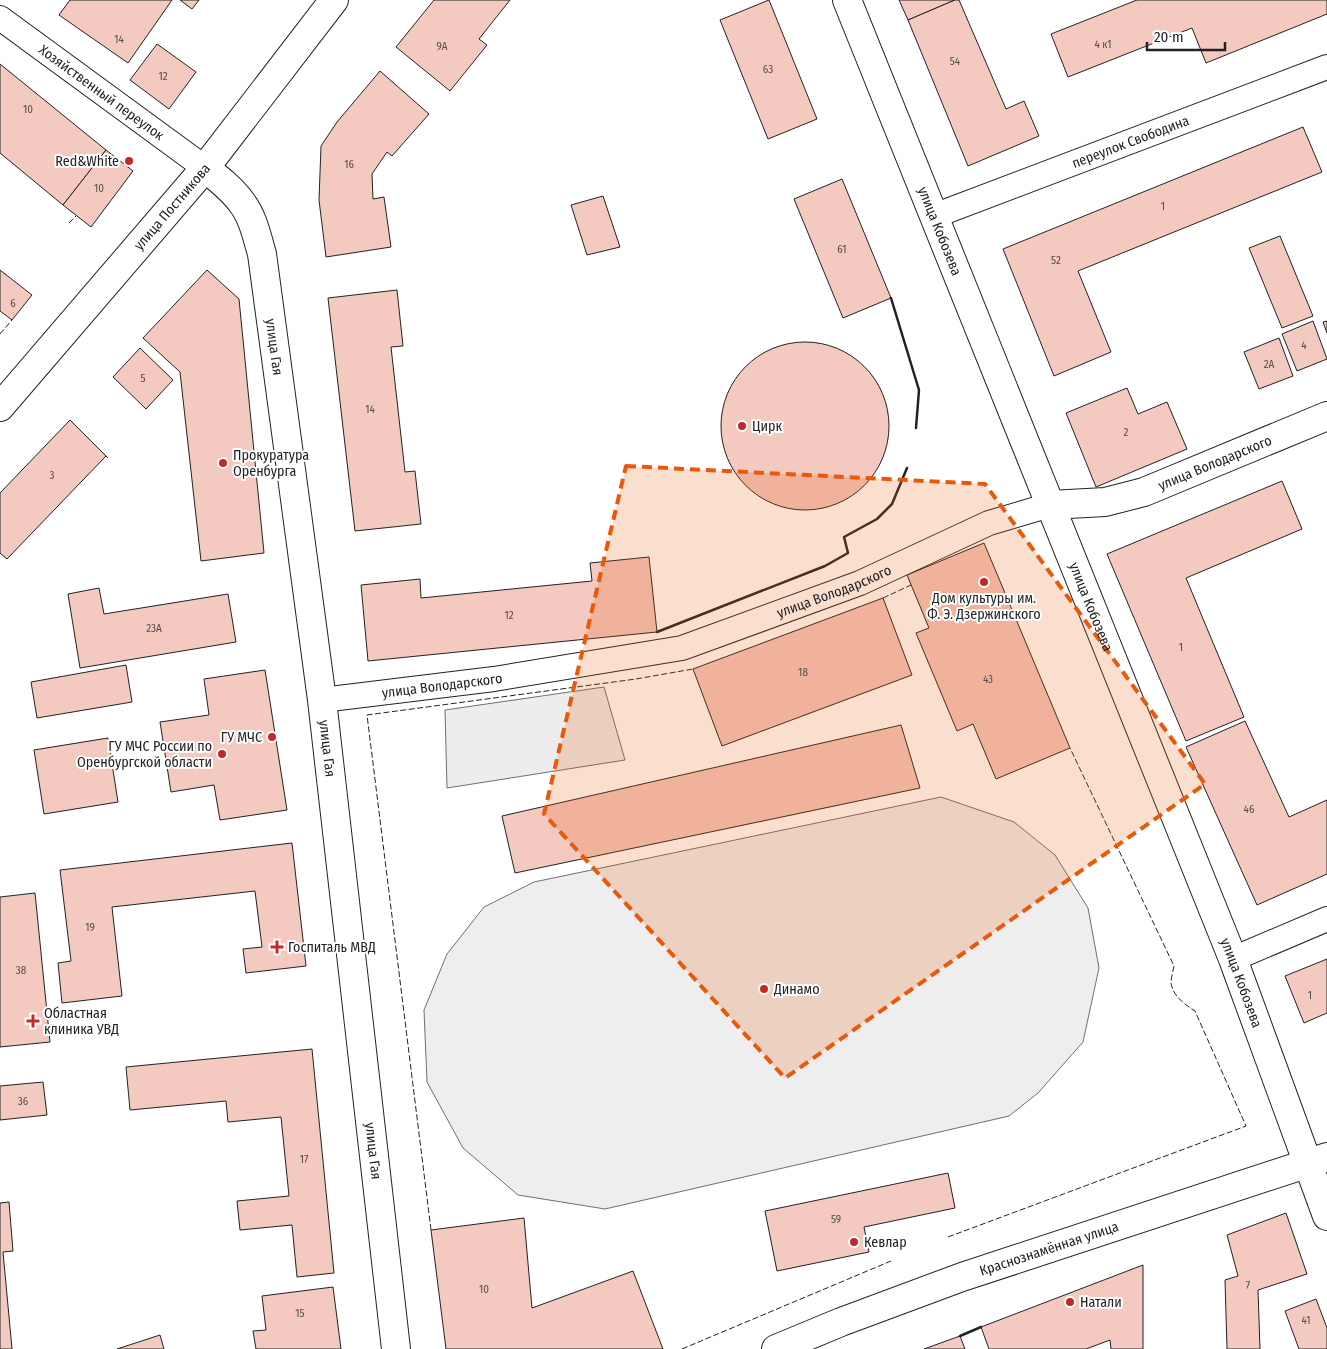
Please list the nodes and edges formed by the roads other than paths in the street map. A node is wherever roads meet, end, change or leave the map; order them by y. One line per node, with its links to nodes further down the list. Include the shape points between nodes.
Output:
1 (334, 0): 5 (main road, улица Постникова)
2 (847, 0): 6 (main road, улица Кобозева)
3 (0, 18): 5 (street, Хозяйственный переулок)
4 (1327, 67): 6 (street, переулок Свободина)
5 (205, 168): 7 (main road, улица Постникова); 10 (main road, улица Гая, via 243,203 262,254)
6 (934, 216): 9 (main road, улица Кобозева)
7 (0, 407)
8 (1327, 416): 9 (main road, улица Володарского, via 1144,492 1105,502)
9 (1050, 505): 10 (street, улица Володарского, via 989,523 860,583 682,648 494,679); 12 (main road, улица Кобозева)
10 (322, 700): 15 (main road, улица Гая)
11 (1327, 919): 12 (street)
12 (1233, 959): 13 (main road, улица Кобозева)
13 (1317, 1161): 14 (main road, улица Кобозева); 16 (main road, Краснознамённая улица, via 962,1278)
14 (1327, 1216)
15 (396, 1349)
16 (776, 1349)

